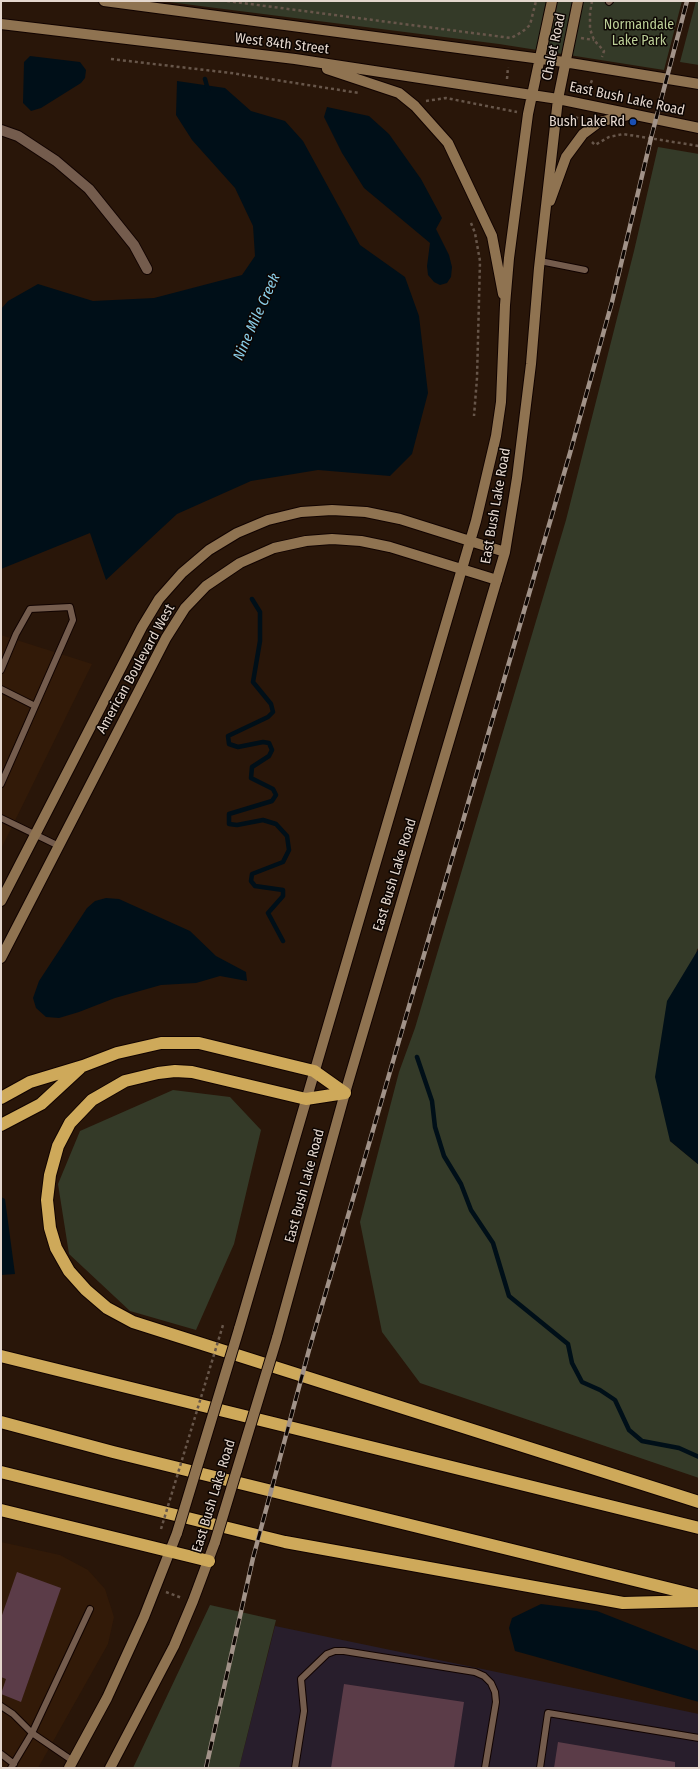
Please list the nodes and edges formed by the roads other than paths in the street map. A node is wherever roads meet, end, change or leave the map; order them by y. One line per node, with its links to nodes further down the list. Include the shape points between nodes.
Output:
1 (104, 1): 6 (street, West 84th Street)
2 (552, 1): 6 (street, Chalet Road)
3 (578, 1): 7 (street, Chalet Road)
4 (1, 24): 5 (street, West 84th Street)
5 (295, 59): 9 (street, West 84th Street); 18 (street, via 399,93 415,106 448,143 492,236)
6 (540, 59): 7 (street, West 84th Street); 9 (street, Chalet Road)
7 (564, 62): 8 (street, East Bush Lake Road); 10 (street, Chalet Road)
8 (699, 84)
9 (532, 95): 10 (street, West 84th Street); 18 (street, East Bush Lake Road, via 509,258)
10 (558, 99): 11 (street, East Bush Lake Road); 14 (street, East Bush Lake Road)
11 (632, 114): 12 (street, East Bush Lake Road); 14 (street, via 599,122 583,134 566,157)
12 (699, 128)
13 (1, 130): 16 (street, via 18,136 56,160 89,189 134,245)
14 (544, 218): 15 (street, East Bush Lake Road)
15 (540, 261): 17 (lane); 20 (street, East Bush Lake Road, via 531,364)
16 (147, 268)
17 (585, 270)
18 (505, 305): 19 (street, East Bush Lake Road, via 502,402)
19 (471, 541): 20 (street, American Boulevard West); 21 (street, East Bush Lake Road); 28 (street, American Boulevard West, via 400,519 366,512 332,510 300,512 268,520 237,533 210,550 182,573 159,599)
20 (505, 552): 22 (street, East Bush Lake Road)
21 (462, 570): 22 (street, American Boulevard West); 29 (street, American Boulevard West, via 390,547 332,539 306,541 274,548 240,563 206,586 185,608 166,638); 33 (street, East Bush Lake Road, via 324,1044)
22 (497, 580): 34 (street, East Bush Lake Road)
23 (1, 670): 25 (lane, via 30,609 70,607 73,620)
24 (1, 689): 25 (lane)
25 (35, 706): 26 (lane)
26 (1, 784)
27 (1, 818): 28 (lane)
28 (34, 835): 29 (lane); 30 (street, American Boulevard West)
29 (59, 846): 31 (street, American Boulevard West)
30 (1, 901)
31 (1, 958)
32 (83, 1066): 33 (highway, via 139,1047 161,1043 199,1043); 35 (highway, via 30,1082); 37 (highway, via 41,1104)
33 (314, 1070): 34 (highway); 36 (street, East Bush Lake Road)
34 (345, 1093): 36 (highway); 45 (street, East Bush Lake Road, bridge, via 277,1338)
35 (1, 1098)
36 (306, 1099): 41 (highway, via 192,1072 175,1071 158,1072 125,1081 92,1100 70,1123 58,1146 50,1175 47,1200 50,1228 56,1248 69,1271 107,1308 133,1322); 44 (street, East Bush Lake Road, bridge, via 239,1329)
37 (1, 1125)
38 (1, 1356): 43 (highway)
39 (1, 1422): 46 (highway)
40 (1, 1472): 47 (highway, via 285,1542 623,1603)
41 (699, 1502)
42 (1, 1510): 44 (highway)
43 (699, 1528)
44 (169, 1551): 45 (highway); 53 (street, East Bush Lake Road, via 144,1617 107,1698)
45 (209, 1561): 55 (street, East Bush Lake Road, via 174,1646)
46 (699, 1596)
47 (699, 1601)
48 (90, 1609): 50 (lane)
49 (1, 1706): 50 (lane, via 13,1714)
50 (32, 1734): 53 (lane); 54 (lane)
51 (699, 1738): 58 (lane, via 548,1713)
52 (1, 1754): 54 (lane)
53 (71, 1764)
54 (13, 1766)
55 (110, 1768)
56 (295, 1768): 57 (lane, via 304,1711 301,1679 327,1654 344,1651 475,1672 484,1676 491,1683 496,1702)
57 (485, 1768)
58 (540, 1768)

